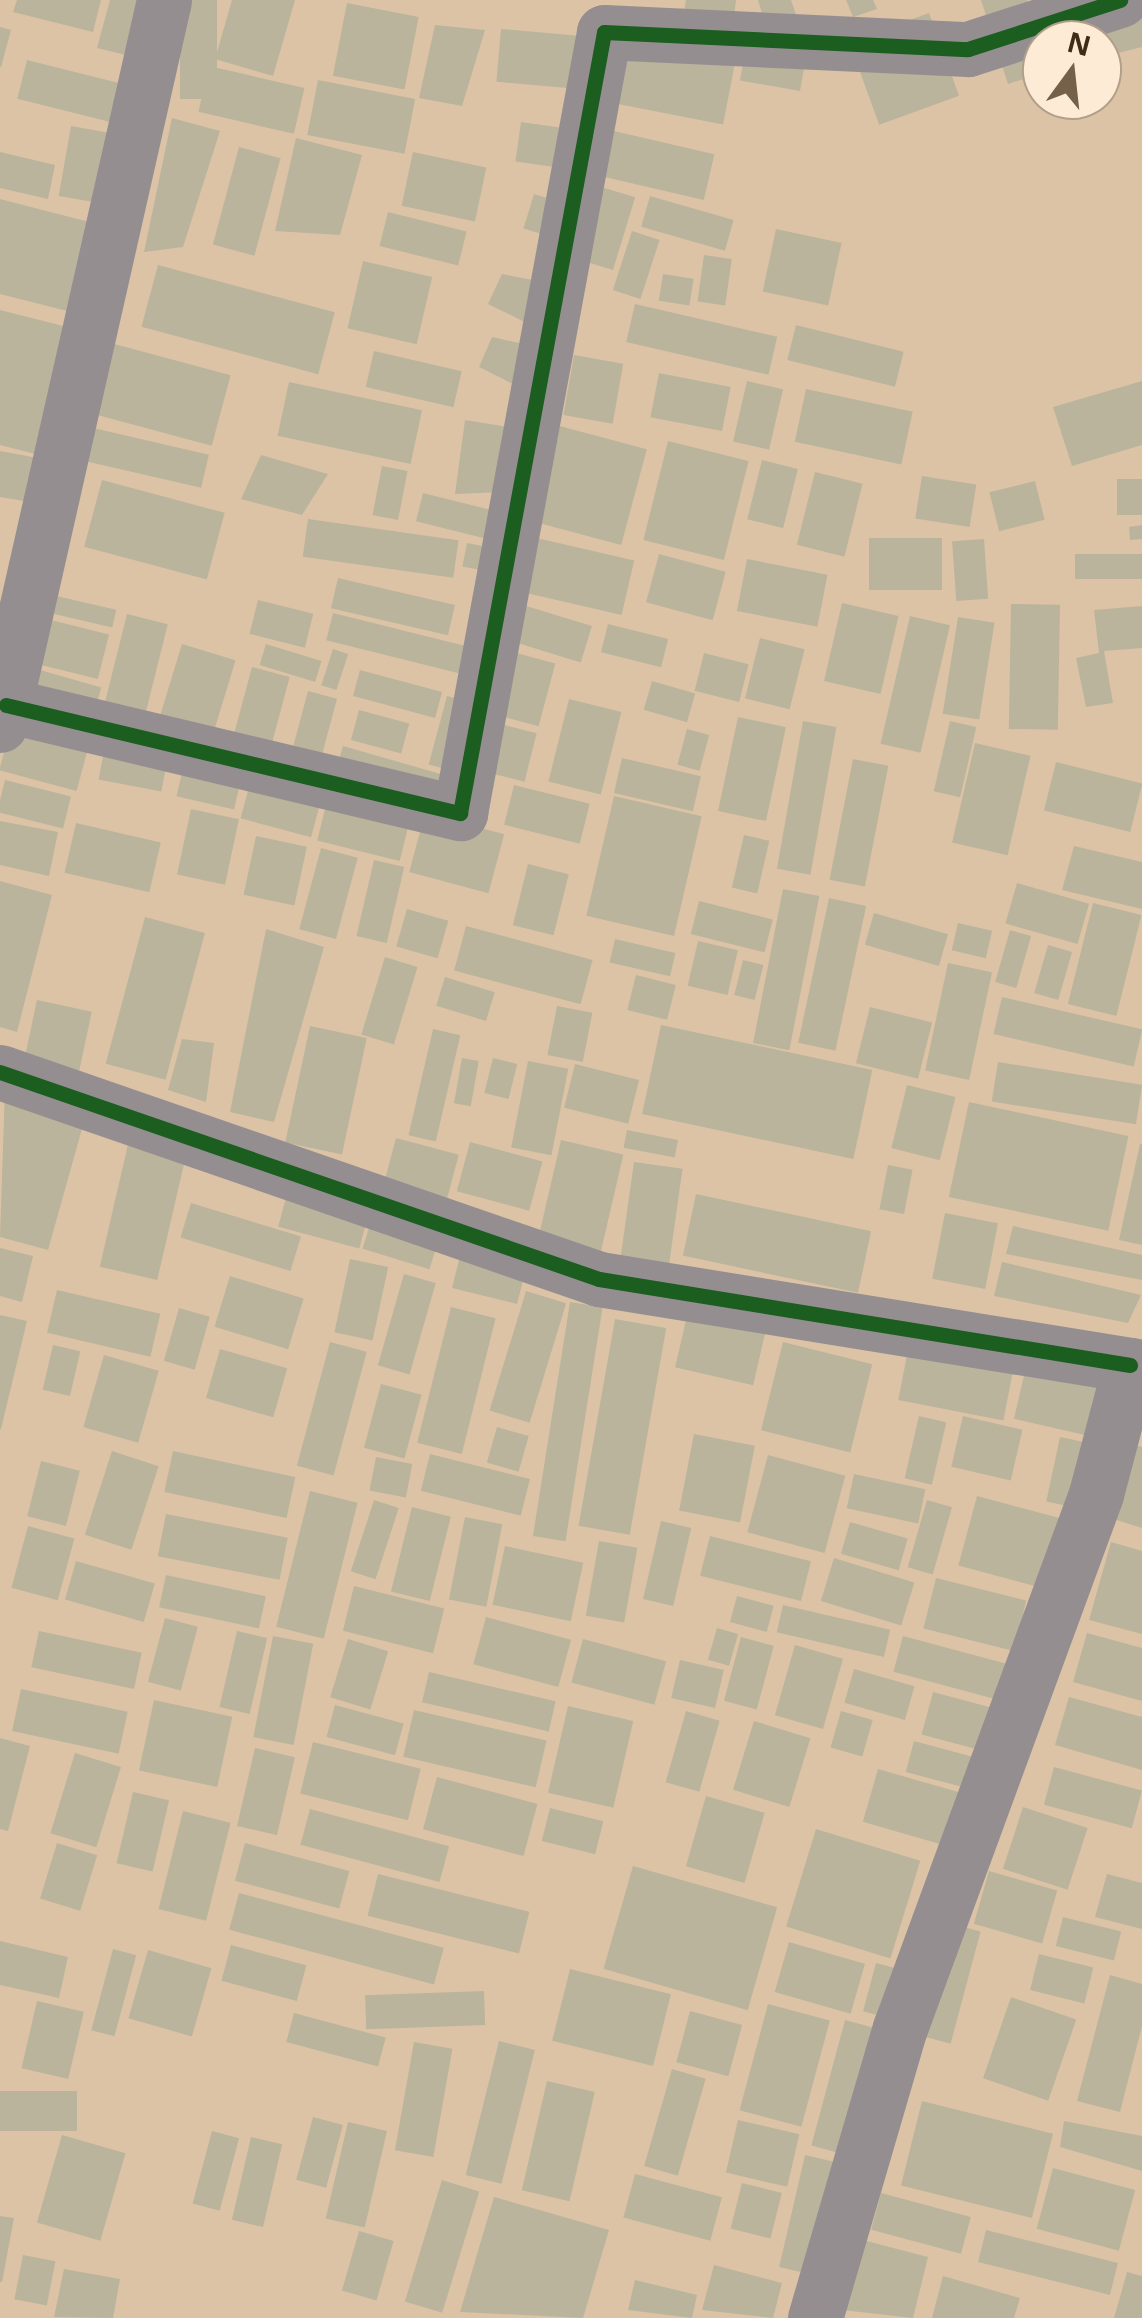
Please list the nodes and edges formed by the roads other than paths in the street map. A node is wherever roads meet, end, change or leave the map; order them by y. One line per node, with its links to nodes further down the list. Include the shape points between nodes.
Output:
1 (164, 0): 3 (street)
2 (1120, 0): 3 (street, via 968,50 604,32 460,813)
3 (3, 715)
4 (0, 1072): 5 (street, via 598,1280)
5 (1136, 1366): 6 (street, via 1096,1494 900,2028)
6 (815, 2318)

